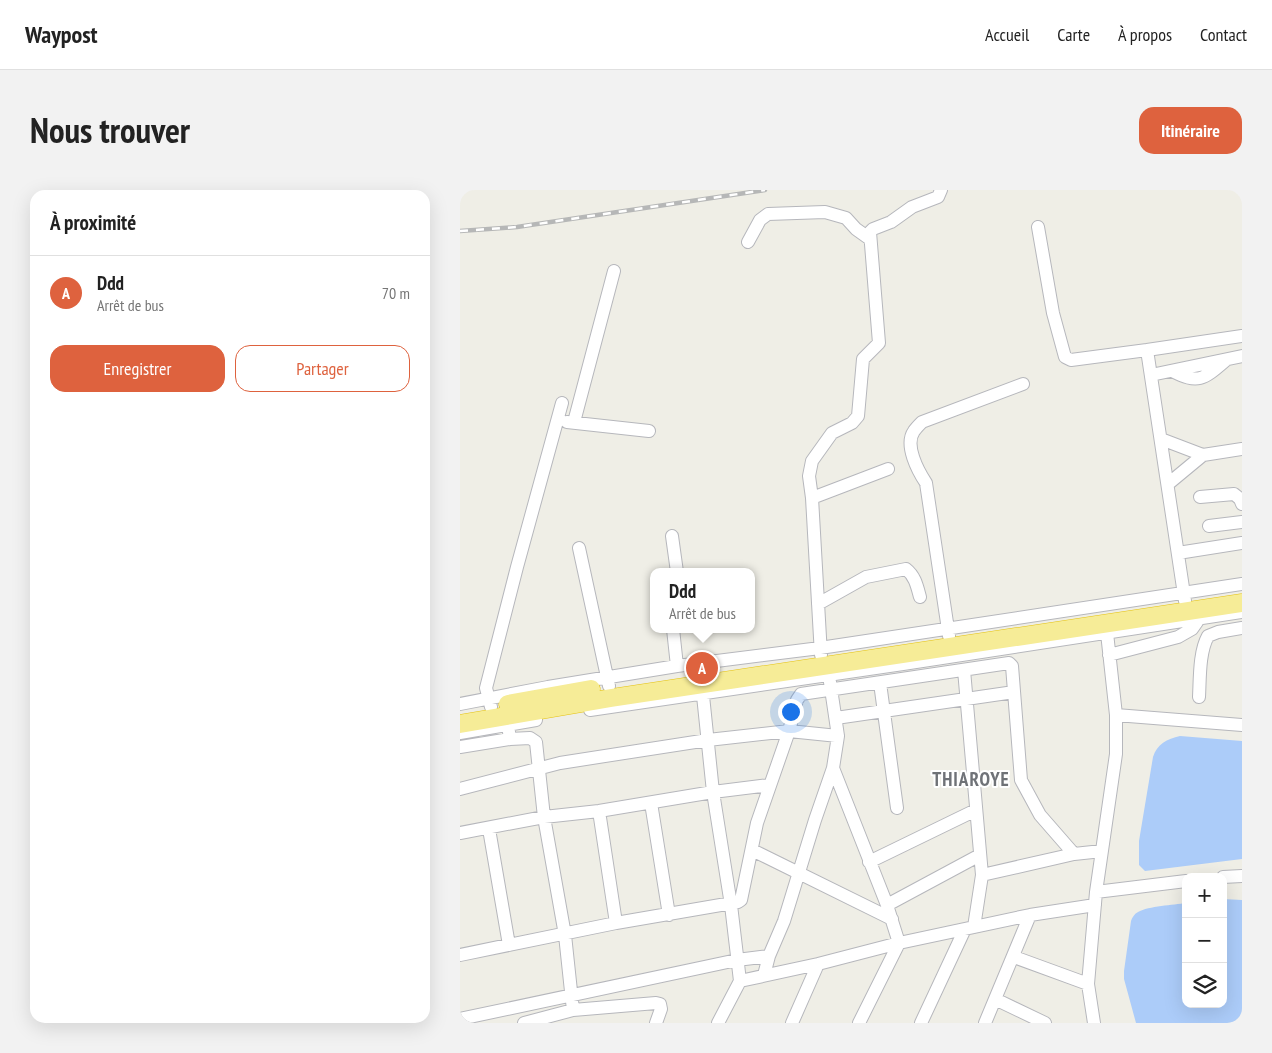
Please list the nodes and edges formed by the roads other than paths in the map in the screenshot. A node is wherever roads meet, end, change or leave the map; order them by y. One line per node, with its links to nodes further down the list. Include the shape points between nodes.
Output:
1 (941, 190): 3 (street, via 938,197 912,207 892,222 873,229)
2 (1038, 227): 7 (street, via 1053,313 1065,357 1072,360)
3 (870, 239): 4 (street, via 846,218 825,212 768,214 760,220); 21 (street, via 879,343 863,359 858,416 852,423 832,433 812,461 809,476)
4 (748, 242)
5 (614, 271): 13 (street)
6 (1242, 336): 7 (street)
7 (1147, 350): 9 (street)
8 (1242, 356): 9 (street, via 1226,359 1197,379 1172,371)
9 (1151, 375): 15 (street)
10 (1022, 384): 41 (street, via 922,422 912,433 911,452 926,483)
11 (562, 403): 12 (street)
12 (558, 421): 13 (street); 54 (street, via 516,567 486,688)
13 (574, 422): 14 (street)
14 (649, 431)
15 (1161, 439): 17 (street); 19 (street)
16 (1242, 449): 17 (street)
17 (1204, 455): 19 (street)
18 (888, 469): 21 (street)
19 (1168, 484): 28 (street)
20 (1200, 497): 22 (street, via 1234,494)
21 (812, 498): 35 (street)
22 (1242, 504)
23 (1242, 522): 24 (street)
24 (1210, 526)
25 (672, 536): 29 (street)
26 (1242, 543): 28 (street)
27 (579, 548): 47 (street)
28 (1178, 553): 33 (street)
29 (676, 568)
30 (1242, 584): 33 (street)
31 (1242, 592): 33 (highway)
32 (920, 596): 35 (street, via 912,573 906,569 866,577)
33 (1185, 597): 41 (highway)
34 (1242, 603): 39 (highway)
35 (818, 604): 44 (street)
36 (1242, 612): 37 (street)
37 (1199, 619): 42 (street); 43 (street, via 1192,629 1178,637)
38 (1242, 628): 52 (street, via 1208,636)
39 (1082, 632): 42 (street); 44 (highway)
40 (673, 633): 45 (street)
41 (949, 633): 44 (highway)
42 (1107, 633): 43 (street)
43 (1109, 655): 59 (street)
44 (824, 661): 45 (street); 47 (highway); 49 (highway); 50 (street)
45 (677, 666): 47 (street)
46 (964, 670): 48 (street); 51 (street, via 1009,663); 53 (street)
47 (608, 682): 54 (highway)
48 (880, 684): 50 (street); 57 (street)
49 (702, 688): 56 (highway); 68 (street)
50 (832, 690): 60 (street); 64 (street, via 801,694)
51 (1014, 692): 53 (street); 84 (street, via 1021,780 1040,815)
52 (1199, 697)
53 (968, 700): 57 (street); 77 (street)
54 (489, 703): 55 (street); 58 (highway)
55 (460, 704)
56 (578, 708): 61 (highway); 62 (street)
57 (883, 712): 60 (street); 76 (street)
58 (460, 713)
59 (1116, 715): 63 (street); 83 (street, via 1116,754)
60 (836, 718): 66 (street)
61 (460, 724)
62 (508, 725): 65 (street); 67 (street)
63 (1242, 725)
64 (789, 731): 66 (street); 68 (street); 72 (street)
65 (460, 733)
66 (838, 736): 70 (street)
67 (510, 739): 69 (street); 71 (street, via 534,739)
68 (708, 740): 71 (street); 74 (street)
69 (460, 747)
70 (833, 768): 86 (street); 87 (street)
71 (539, 769): 73 (street); 79 (street)
72 (769, 785): 74 (street); 82 (street)
73 (460, 789)
74 (713, 792): 75 (street); 93 (street)
75 (651, 803): 78 (street); 95 (street)
76 (898, 808)
77 (976, 810): 85 (street); 86 (street)
78 (599, 811): 79 (street); 98 (street)
79 (544, 818): 80 (street); 100 (street)
80 (489, 828): 81 (street); 102 (street)
81 (460, 833)
82 (752, 850): 87 (street); 93 (street, via 741,900)
83 (1102, 851): 84 (street); 92 (street)
84 (1074, 854): 88 (street)
85 (980, 855): 88 (street); 94 (street)
86 (869, 862): 94 (street)
87 (798, 873): 97 (street); 104 (street, via 784,922)
88 (982, 875): 99 (street)
89 (1242, 876): 90 (street)
90 (1227, 877)
91 (1182, 882): 92 (street)
92 (1096, 899): 96 (street); 110 (street)
93 (731, 905): 95 (street); 106 (street)
94 (887, 905): 97 (street)
95 (669, 914): 98 (street)
96 (1030, 916): 99 (street); 105 (street)
97 (892, 919): 101 (street)
98 (616, 923): 100 (street)
99 (969, 929): 101 (street); 120 (street)
100 (565, 935): 102 (street); 111 (street)
101 (899, 943): 107 (street); 119 (street)
102 (509, 945): 103 (street)
103 (460, 955)
104 (769, 956): 106 (street); 108 (street)
105 (1014, 957): 110 (street); 112 (street)
106 (737, 960): 109 (street); 111 (street)
107 (818, 964): 108 (street); 118 (street)
108 (764, 975): 109 (street)
109 (740, 980): 117 (street)
110 (1088, 984): 123 (street)
111 (571, 995): 113 (street); 114 (street)
112 (995, 999): 121 (street); 122 (street)
113 (573, 1010): 115 (street); 116 (street, via 656,1003 661,1009)
114 (460, 1019)
115 (524, 1023)
116 (656, 1023)
117 (718, 1023)
118 (792, 1023)
119 (859, 1023)
120 (922, 1023)
121 (985, 1023)
122 (1045, 1023)
123 (1094, 1023)

